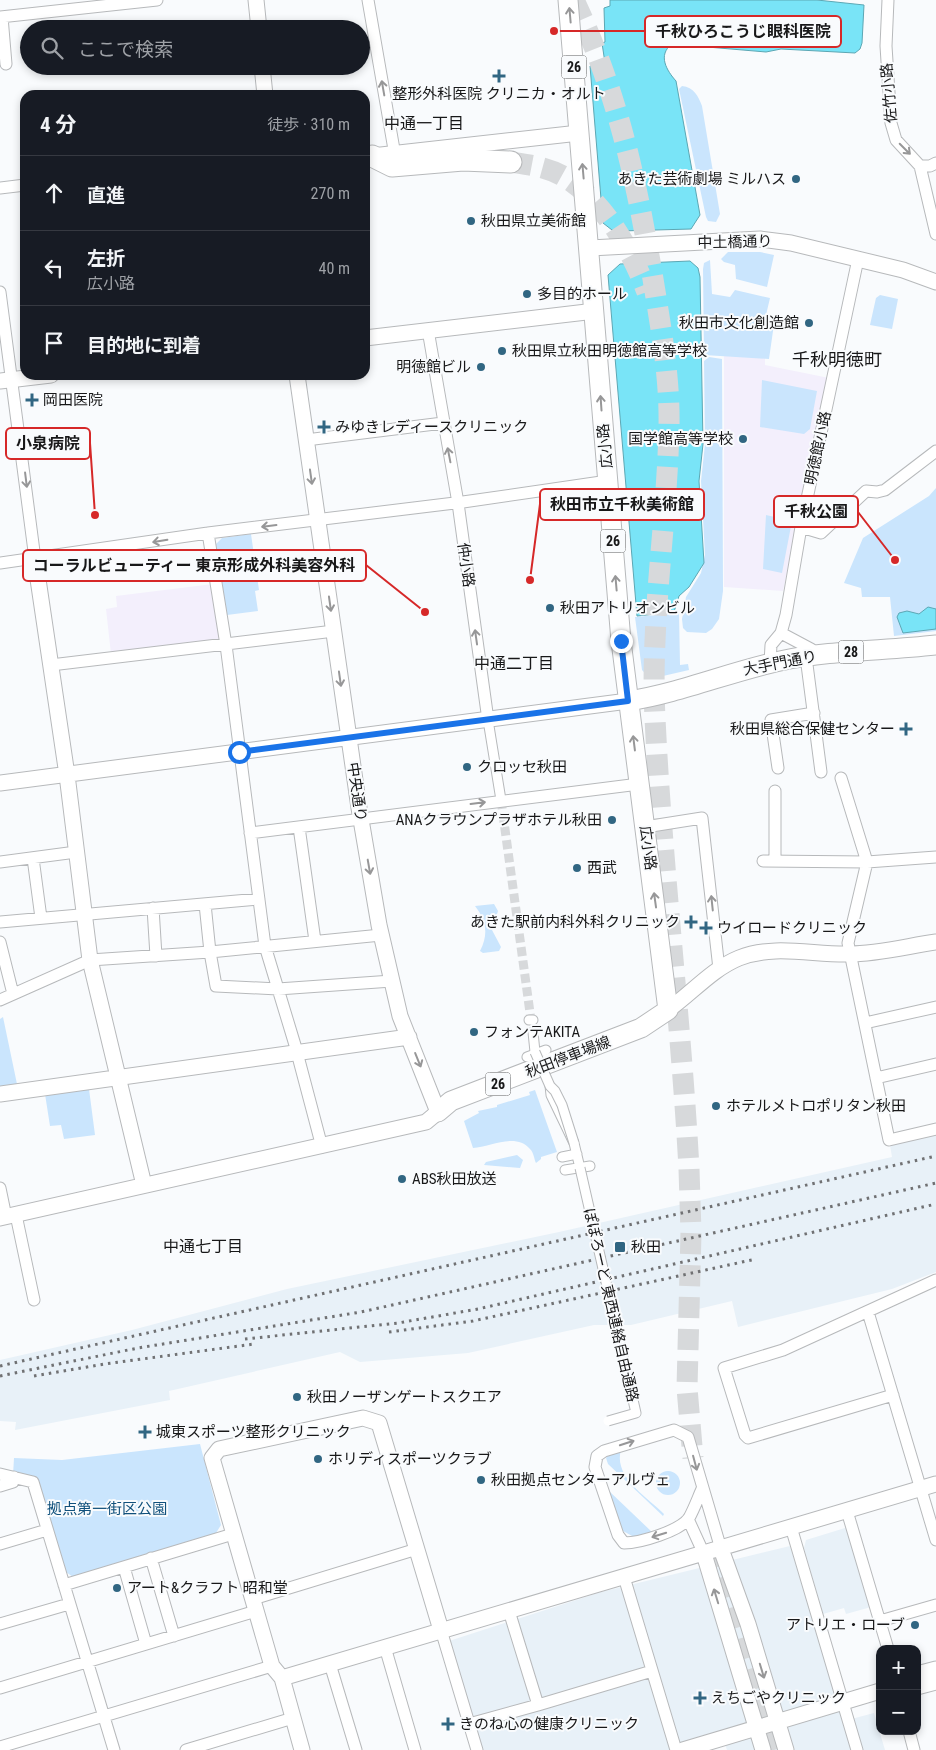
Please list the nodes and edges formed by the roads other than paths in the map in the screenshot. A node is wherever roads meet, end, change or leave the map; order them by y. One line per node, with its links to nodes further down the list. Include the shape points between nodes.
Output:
1 (157, 0): 6 (street)
2 (256, 0): 8 (street)
3 (368, 0): 14 (street, one-way to 3)
4 (568, 0): 12 (main road, 広小路 / 26, one-way to 4)
5 (888, 0): 17 (street, 佐竹小路, one-way to 17, via 886,46 891,123 896,140)
6 (103, 4): 7 (street)
7 (1, 17): 9 (street)
8 (257, 20)
9 (6, 64)
10 (263, 75): 11 (street)
11 (264, 90)
12 (580, 133): 14 (street); 21 (main road, 広小路 / 26, one-way to 12)
13 (370, 156): 14 (highway, via 392,166)
14 (396, 160): 15 (highway)
15 (511, 162)
16 (936, 163): 17 (street)
17 (920, 166): 20 (street, 佐竹小路)
18 (20, 186): 19 (street)
19 (0, 188)
20 (936, 234)
21 (590, 248): 22 (street, 中土橋通り, via 760,239); 25 (main road, 広小路 / 26)
22 (858, 259): 23 (street, 中土橋通り); 37 (street, 明徳館小路)
23 (936, 281)
24 (0, 292): 30 (street)
25 (595, 311): 26 (street); 34 (main road, 広小路 / 26, one-way to 25)
26 (428, 330): 27 (street); 31 (street, 仲小路)
27 (370, 337)
28 (20, 379): 30 (street)
29 (298, 380): 32 (street, 中央通り)
30 (6, 381): 39 (street, one-way to 39)
31 (442, 423): 32 (street); 35 (street, 仲小路, one-way to 31)
32 (306, 440): 36 (street, 中央通り, one-way to 36)
33 (936, 451): 37 (street, via 885,490 866,491 821,533)
34 (608, 481): 35 (street); 48 (main road, 広小路 / 26, one-way to 34)
35 (458, 503): 36 (street); 50 (street, 仲小路, one-way to 35)
36 (318, 522): 38 (street, one-way to 38); 41 (street, 中央通り, one-way to 41)
37 (801, 527): 42 (street, 明徳館小路)
38 (208, 533): 39 (street, one-way to 39); 44 (street)
39 (36, 559): 40 (street); 47 (street)
40 (0, 564)
41 (334, 631): 44 (street); 51 (street, 中央通り, one-way to 51)
42 (781, 634): 45 (street, via 811,649); 46 (street, 明徳館小路, via 771,645)
43 (936, 644): 45 (main road, 大手門通り / 28)
44 (226, 645): 47 (street); 52 (street)
45 (812, 656): 46 (main road, 大手門通り / 28); 49 (street)
46 (770, 663): 48 (main road, 大手門通り / 28, via 659,696)
47 (51, 665): 55 (street)
48 (628, 701): 50 (street); 58 (main road, 広小路 / 26, one-way to 48)
49 (814, 713): 53 (street, via 771,720); 54 (street)
50 (488, 720): 51 (street); 60 (street, 仲小路)
51 (348, 738): 52 (street); 61 (street, 中央通り)
52 (239, 752): 55 (street); 64 (street)
53 (778, 768)
54 (821, 772)
55 (66, 775): 57 (street); 65 (street)
56 (841, 778): 69 (street)
57 (0, 783)
58 (639, 784): 60 (street); 63 (main road, 広小路 / 26)
59 (775, 791): 69 (street, via 769,860)
60 (501, 800): 61 (street, one-way to 60)
61 (360, 819): 62 (street); 76 (street, 中央通り, one-way to 76)
62 (299, 826): 64 (street); 77 (street)
63 (645, 827): 85 (street, one-way to 63, via 702,818); 91 (main road, 広小路 / 26, one-way to 63)
64 (250, 833): 70 (street)
65 (76, 852): 66 (street); 73 (street)
66 (33, 858): 68 (street); 74 (street)
67 (936, 858): 69 (street)
68 (0, 862)
69 (867, 862): 82 (street, via 849,935)
70 (259, 899): 71 (street); 80 (street)
71 (205, 904): 72 (street); 81 (street)
72 (153, 908): 73 (street); 83 (street)
73 (83, 914): 74 (street); 84 (street)
74 (41, 918): 75 (street)
75 (0, 922)
76 (381, 935): 77 (street); 86 (street, 中央通り)
77 (315, 941): 80 (street)
78 (0, 942): 88 (street)
79 (936, 942): 82 (street)
80 (265, 946): 81 (street); 87 (street)
81 (210, 952): 83 (street); 87 (street, via 216,986)
82 (850, 954): 85 (street, via 764,952 738,958); 92 (street)
83 (156, 956): 84 (street)
84 (90, 960): 88 (street); 99 (street)
85 (719, 969): 91 (street)
86 (392, 981): 87 (street); 94 (street, 中央通り, via 400,1016)
87 (278, 988): 96 (street)
88 (14, 994): 89 (street)
89 (0, 1000)
90 (936, 1007): 92 (street)
91 (668, 1010): 102 (main road, 秋田停車場線 / 26, via 634,1031 451,1102)
92 (864, 1023): 100 (street)
93 (533, 1032): 97 (street)
94 (409, 1037): 96 (street); 102 (street, 中央通り, one-way to 102)
95 (546, 1050): 97 (street)
96 (297, 1054): 99 (street); 104 (street)
97 (531, 1055): 105 (street, bridge, via 562,1105)
98 (936, 1064): 100 (street)
99 (119, 1078): 101 (street); 110 (street)
100 (876, 1078): 103 (street, via 890,1140)
101 (0, 1094)
102 (438, 1112): 104 (street, via 426,1122)
103 (936, 1129)
104 (322, 1147): 110 (street)
105 (577, 1154): 106 (street); 108 (street)
106 (562, 1157)
107 (590, 1165): 108 (street)
108 (580, 1167): 109 (street); 117 (street, ぽぽろーど 東西連絡自由通路, bridge, via 636,1413)
109 (565, 1170)
110 (144, 1185): 112 (street)
111 (0, 1188): 112 (street)
112 (7, 1217): 114 (street)
113 (936, 1280): 115 (street)
114 (34, 1300)
115 (868, 1312): 116 (street); 116 (street, via 783,1350 724,1368 748,1438)
116 (893, 1395): 122 (street)
117 (608, 1421)
118 (0, 1474): 119 (street)
119 (14, 1477): 121 (street, via 14,1482); 127 (street, via 33,1482)
120 (936, 1484): 122 (street)
121 (0, 1486)
122 (921, 1488): 124 (street); 129 (street)
123 (702, 1489): 125 (street); 125 (street, one-way to 123, via 669,1532 633,1543 624,1542 618,1535 595,1467 597,1456 674,1430 688,1437); 132 (street)
124 (847, 1510): 126 (street); 142 (street)
125 (688, 1519): 133 (street)
126 (791, 1527): 132 (street); 160 (street)
127 (47, 1530): 130 (street); 137 (street)
128 (233, 1534): 131 (street, via 212,1458 219,1449 363,1418 380,1423); 134 (street); 139 (street)
129 (936, 1540)
130 (0, 1544)
131 (417, 1549): 139 (street); 144 (street)
132 (721, 1549): 133 (street); 164 (street, one-way to 164)
133 (704, 1554): 136 (street); 166 (street, one-way to 133)
134 (151, 1558): 135 (street); 145 (street)
135 (124, 1567): 137 (street); 146 (street)
136 (624, 1577): 141 (street); 153 (street)
137 (64, 1585): 138 (street)
138 (69, 1604): 143 (street); 149 (street)
139 (254, 1605): 145 (street); 151 (street)
140 (936, 1605): 142 (street)
141 (509, 1611): 144 (street); 161 (street)
142 (880, 1621): 147 (street)
143 (0, 1624)
144 (441, 1630): 148 (street); 165 (street)
145 (174, 1636): 146 (street)
146 (146, 1644): 149 (street)
147 (887, 1645)
148 (384, 1647): 150 (street); 173 (street)
149 (88, 1664): 158 (street); 162 (street)
150 (330, 1664): 155 (street); 172 (street)
151 (272, 1666): 155 (street); 162 (street)
152 (936, 1669): 154 (street)
153 (652, 1671): 161 (street); 175 (street)
154 (921, 1673)
155 (282, 1678): 163 (street)
156 (936, 1682): 157 (street)
157 (921, 1686)
158 (0, 1688)
159 (876, 1692): 160 (street)
160 (842, 1702): 164 (street); 179 (street)
161 (538, 1705): 165 (street)
162 (104, 1717): 168 (street); 169 (street)
163 (293, 1718): 170 (street); 171 (street)
164 (778, 1722): 166 (street); 178 (street)
165 (469, 1724): 174 (street)
166 (756, 1728): 176 (street); 177 (street)
167 (909, 1735): 180 (street)
168 (0, 1747)
169 (114, 1750)
170 (186, 1750)
171 (302, 1750)
172 (356, 1750)
173 (415, 1750)
174 (477, 1750)
175 (676, 1750)
176 (683, 1750)
177 (763, 1750)
178 (786, 1750)
179 (857, 1750)
180 (914, 1750)

